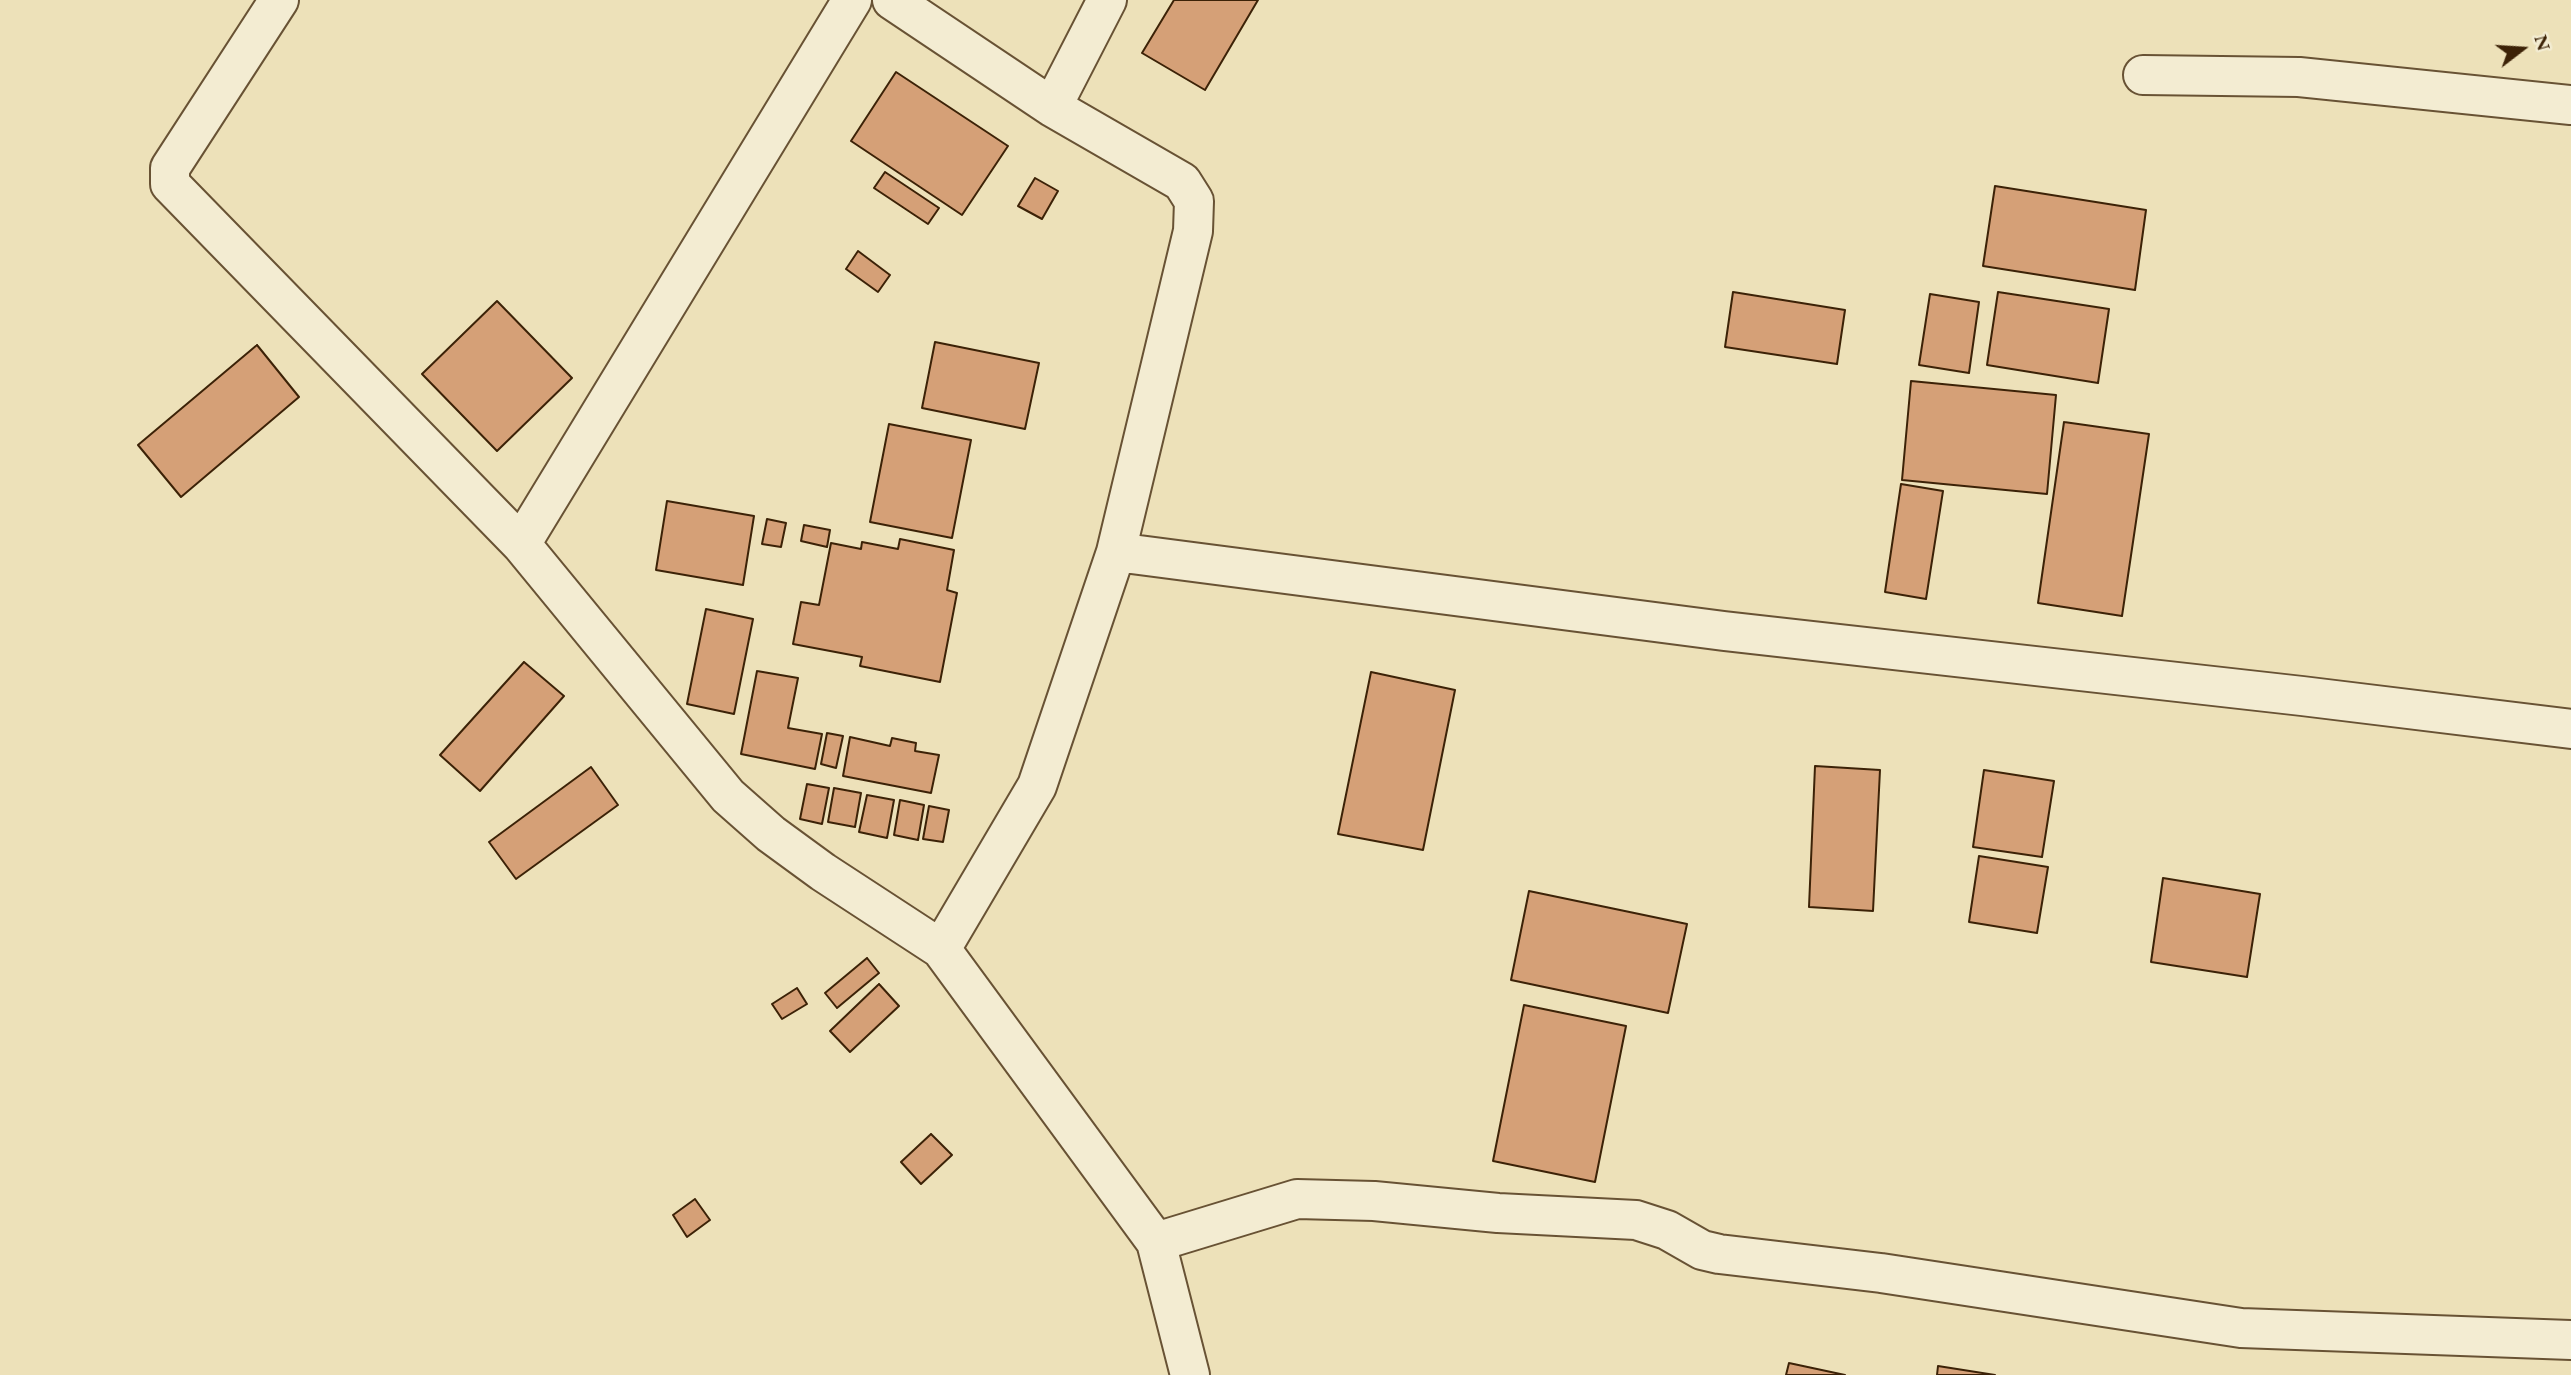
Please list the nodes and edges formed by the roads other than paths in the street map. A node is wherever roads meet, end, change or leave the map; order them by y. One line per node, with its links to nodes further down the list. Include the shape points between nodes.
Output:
1 (279, 0): 8 (street, via 170,168 170,184)
2 (852, 0): 8 (street)
3 (892, 0): 7 (street)
4 (1107, 0): 7 (street)
5 (2143, 75): 6 (street, via 2299,77)
6 (2571, 105)
7 (1052, 107): 9 (street, via 1182,182 1194,201 1194,231)
8 (521, 544): 11 (street, via 728,796 813,865)
9 (1116, 552): 10 (street, via 1724,631); 11 (street, via 1037,786)
10 (2571, 729)
11 (941, 949): 12 (street)
12 (1156, 1242): 13 (street, via 1297,1199 1374,1201 1636,1220 1667,1230 1702,1251 1881,1273 2241,1328); 14 (street)
13 (2571, 1339)
14 (1190, 1375)

